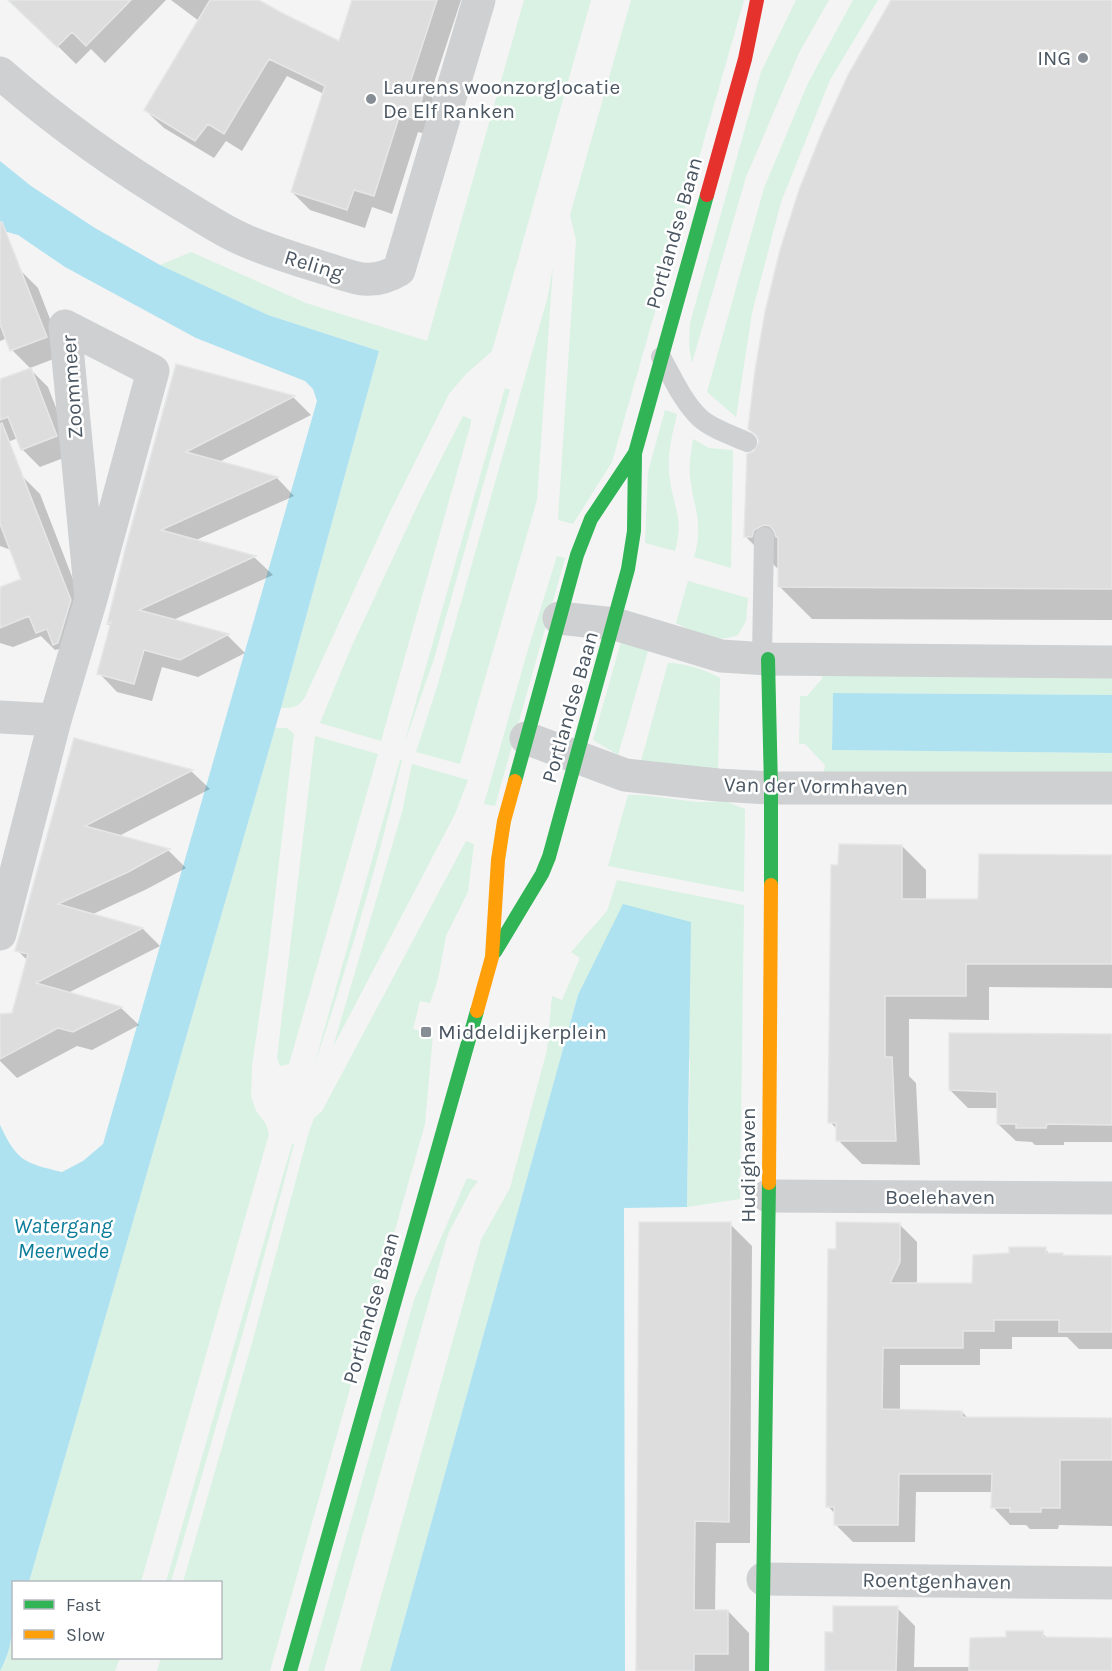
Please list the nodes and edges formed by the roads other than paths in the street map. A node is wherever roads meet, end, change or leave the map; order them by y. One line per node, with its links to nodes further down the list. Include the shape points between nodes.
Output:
1 (479, 0): 5 (street, Reling, via 399,270 368,281 242,240 103,154)
2 (757, 0): 4 (street, Portlandse Baan)
3 (763, 29): 4 (street, Portlandse Baan)
4 (745, 58): 6 (street, Portlandse Baan)
5 (0, 73)
6 (661, 357): 7 (lane, via 699,417); 8 (street, Portlandse Baan)
7 (747, 441)
8 (635, 453): 11 (street, Portlandse Baan, via 591,519); 12 (street, Portlandse Baan, via 634,531)
9 (764, 537): 13 (lane)
10 (91, 599): 10 (street, Zoommeer, via 153,371 66,326 82,504); 16 (street, Zoommeer)
11 (559, 618): 12 (street); 17 (street, Portlandse Baan)
12 (615, 624): 13 (street, via 721,656); 18 (street, Portlandse Baan)
13 (765, 658): 14 (street); 19 (street, Hudighaven)
14 (1112, 662)
15 (0, 717): 16 (street)
16 (55, 720): 21 (street, Zoommeer)
17 (526, 738): 18 (street, Van der Vormhaven); 22 (street, Portlandse Baan, via 504,821)
18 (577, 759): 19 (street, Van der Vormhaven, via 625,775); 22 (street, Portlandse Baan, via 546,865)
19 (771, 788): 20 (street, Van der Vormhaven); 23 (street, Hudighaven)
20 (1112, 788)
21 (0, 934)
22 (492, 957): 27 (street, Portlandse Baan)
23 (768, 1196): 24 (street, Boelehaven); 25 (street, Hudighaven)
24 (1112, 1198)
25 (763, 1579): 26 (street, Roentgenhaven); 28 (street, Hudighaven)
26 (1112, 1583)
27 (290, 1671)
28 (762, 1671)

